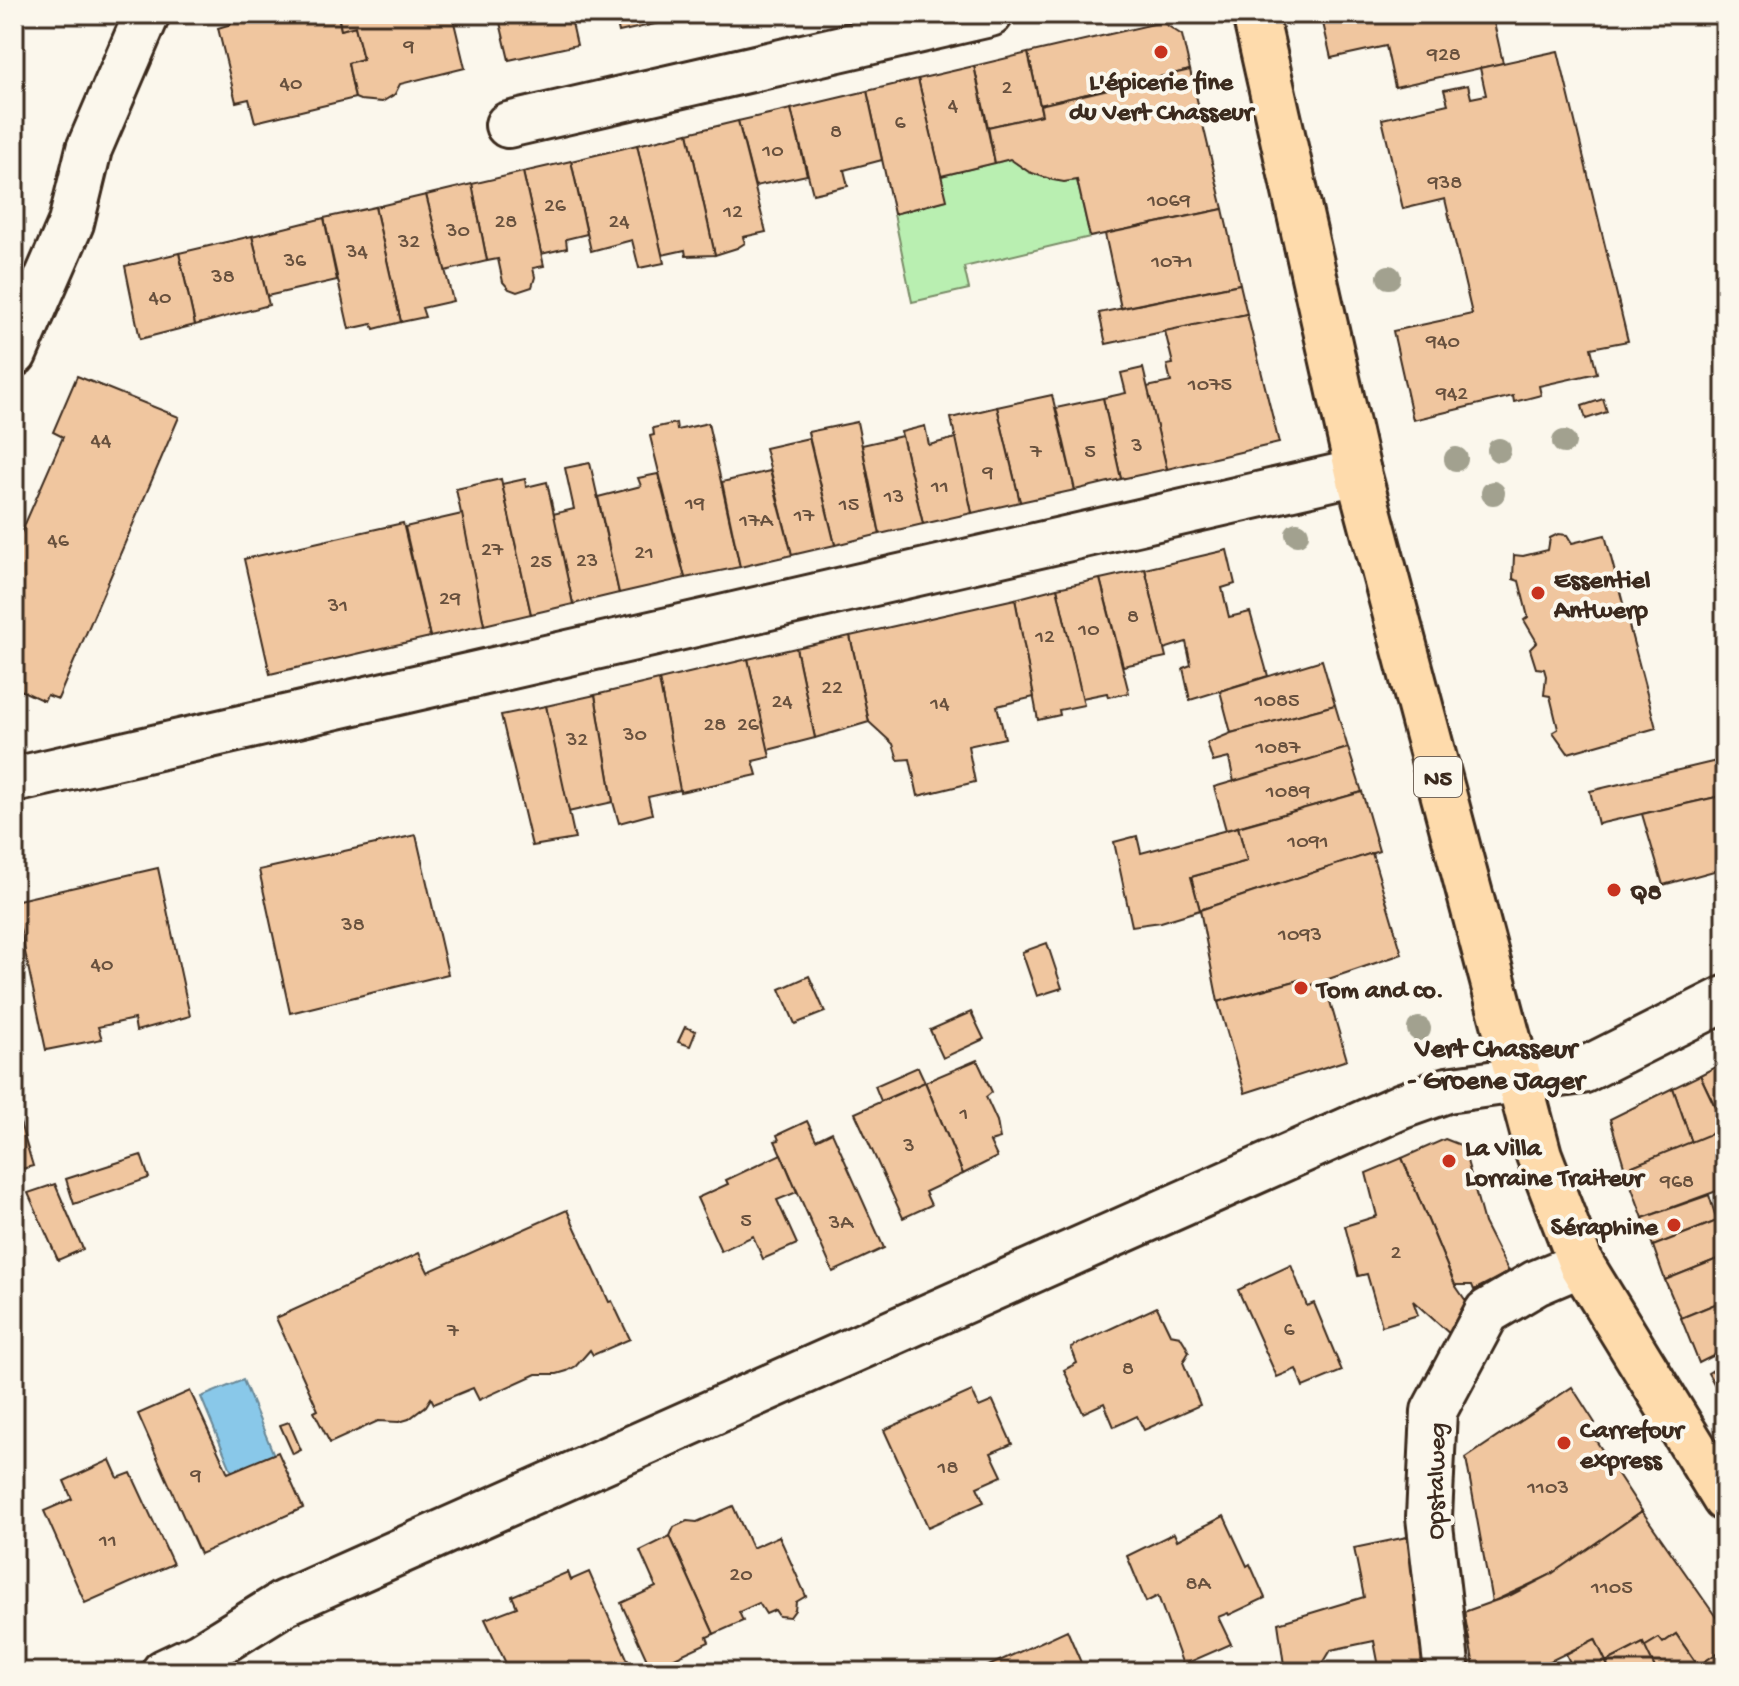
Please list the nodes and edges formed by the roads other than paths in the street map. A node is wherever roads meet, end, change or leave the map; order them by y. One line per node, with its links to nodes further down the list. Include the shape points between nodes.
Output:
1 (147, 14): 5 (street, via 89,149 71,223)
2 (990, 14): 4 (street)
3 (1255, 14): 6 (main road, N5)
4 (508, 125)
5 (14, 354)
6 (1358, 472): 7 (street); 9 (main road, N5)
7 (14, 780)
8 (1725, 999): 9 (street, via 1582,1071)
9 (1520, 1079): 10 (main road, N5, via 1539,1155); 12 (street, via 1447,1090 1402,1106 284,1603)
10 (1581, 1264): 11 (main road, N5); 13 (street, Opstalweg, via 1487,1312 1434,1411 1429,1517)
11 (1725, 1499)
12 (164, 1672)
13 (1447, 1672)

